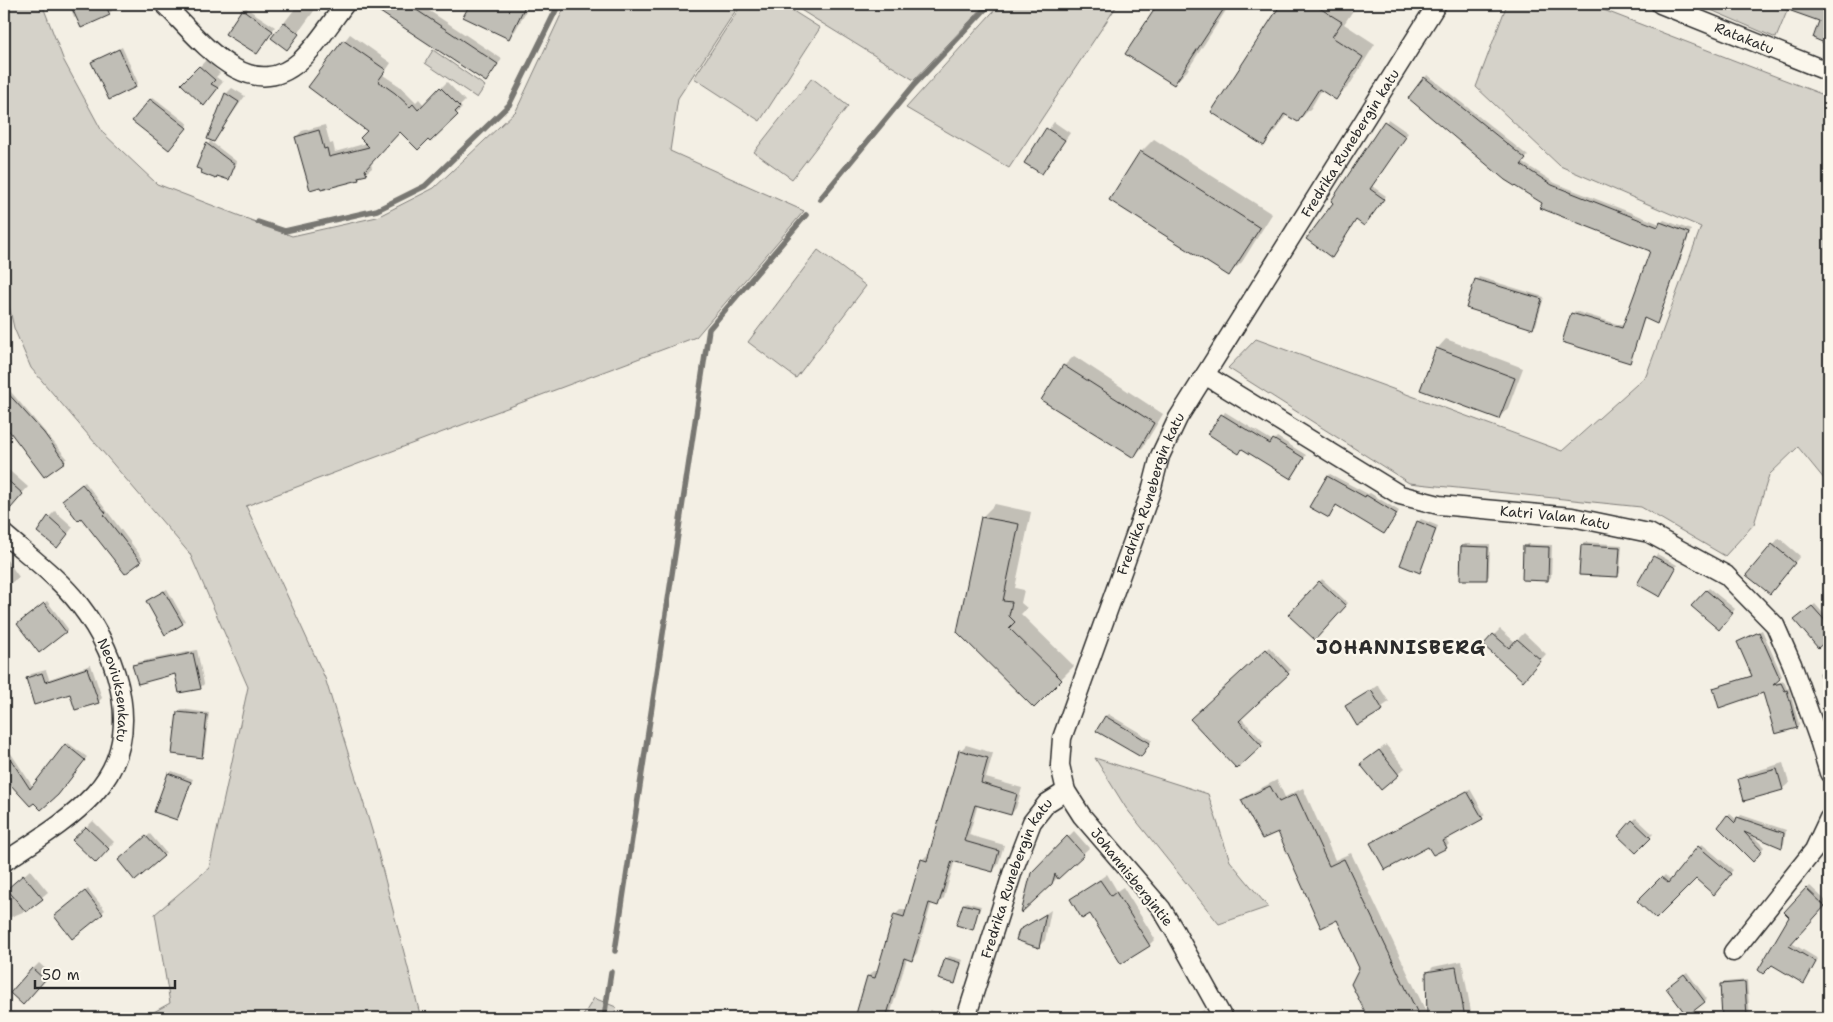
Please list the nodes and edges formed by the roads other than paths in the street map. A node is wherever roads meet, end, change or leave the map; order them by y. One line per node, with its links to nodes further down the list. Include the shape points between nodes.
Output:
1 (164, 4): 2 (street, via 204,45 237,70 263,77 285,72 301,61)
2 (345, 4)
3 (1437, 4): 6 (street, Fredrika Runebergin katu, via 1394,68 1381,95)
4 (1660, 4): 5 (street, Ratakatu)
5 (1829, 72)
6 (1205, 375): 8 (street, Katri Valan katu, via 1400,495 1439,505 1572,517 1649,533 1726,575 1775,625); 10 (street, Fredrika Runebergin katu, via 1178,418 1160,456 1151,491 1062,738 1060,764)
7 (4, 534): 12 (street, Neoviuksenkatu, via 78,602 110,654 123,705 123,733 118,752 110,772 95,793 73,815)
8 (1824, 739): 9 (street, Katri Valan katu)
9 (1829, 773)
10 (1066, 791): 14 (street, Fredrika Runebergin katu, via 1047,803 1032,822); 15 (street, Johannisbergintie, via 1082,816 1161,908)
11 (1829, 818): 13 (street, via 1814,850)
12 (6, 858)
13 (1733, 952)
14 (966, 1018)
15 (1222, 1018)

